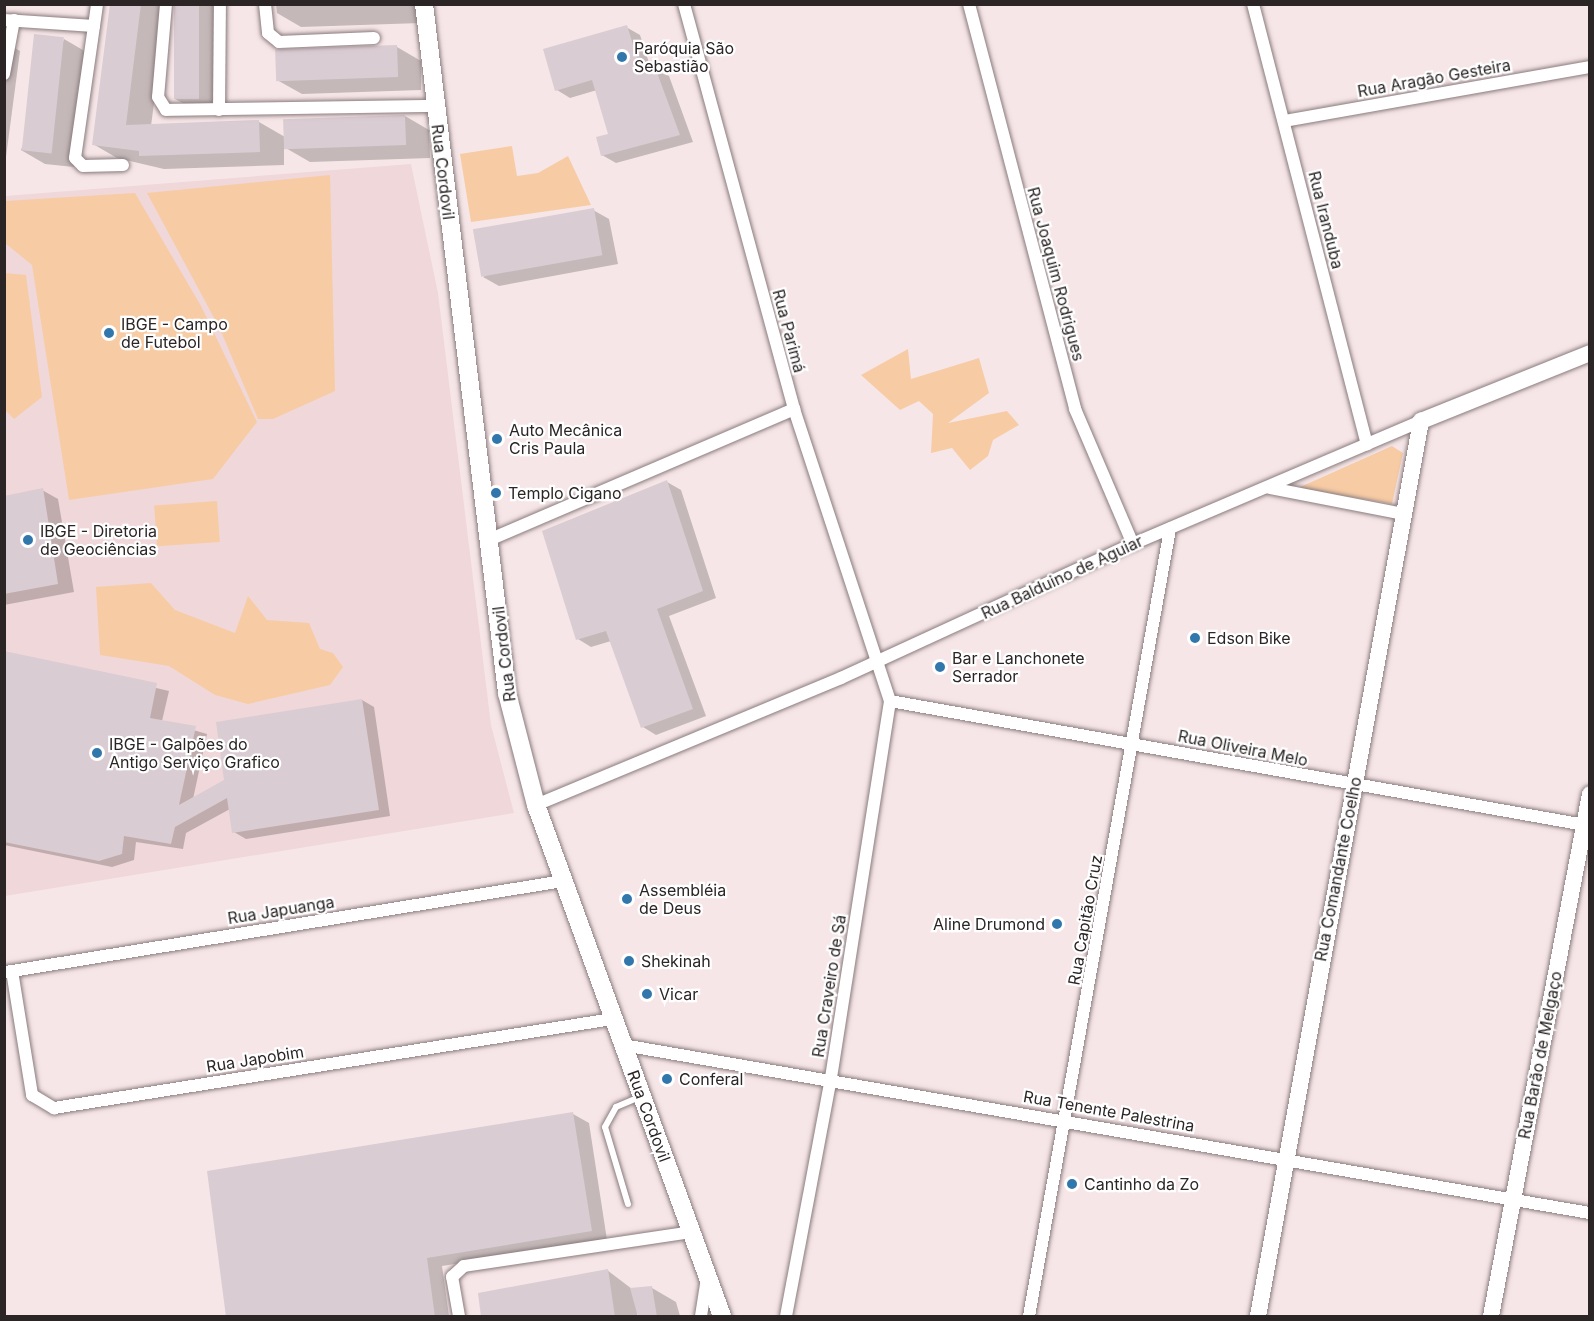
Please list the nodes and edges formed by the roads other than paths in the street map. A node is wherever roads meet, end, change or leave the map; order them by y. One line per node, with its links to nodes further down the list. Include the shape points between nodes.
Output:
1 (97, 4): 10 (street)
2 (166, 4): 15 (street, via 160,104 171,111)
3 (220, 4): 15 (street)
4 (265, 4): 11 (street, via 268,33 279,42)
5 (423, 4): 14 (main road, Rua Cordovil)
6 (684, 4): 19 (street, Rua Parimá)
7 (969, 4): 26 (street, Rua Joaquim Rodrigues, via 1075,409)
8 (1253, 4): 16 (street, Rua Iranduba)
9 (9, 20): 10 (street); 13 (street)
10 (94, 26): 17 (street, via 75,158 84,166)
11 (374, 38)
12 (1590, 67): 16 (street, Rua Aragão Gesteira)
13 (4, 74)
14 (435, 106): 15 (street); 25 (main road, Rua Cordovil)
15 (219, 110)
16 (1284, 121): 21 (street, Rua Iranduba)
17 (123, 165)
18 (1590, 353): 20 (street, Rua Balduino de Aguiar)
19 (794, 409): 25 (street); 27 (street, Rua Parimá)
20 (1421, 421): 21 (street, Rua Balduino de Aguiar); 23 (street, Rua Comandante Coelho)
21 (1367, 444): 22 (street, Rua Balduino de Aguiar)
22 (1270, 488): 23 (street); 24 (street, Rua Balduino de Aguiar)
23 (1404, 514): 30 (street, Rua Comandante Coelho)
24 (1170, 529): 26 (street, Rua Balduino de Aguiar); 29 (street, Rua Capitão Cruz)
25 (491, 539): 32 (main road, Rua Cordovil, via 507,693)
26 (1133, 544): 27 (street, Rua Balduino de Aguiar)
27 (880, 660): 28 (street, Rua Craveiro de Sá); 32 (street, Rua Balduino de Aguiar)
28 (890, 701): 29 (street, Rua Oliveira Melo); 38 (street, Rua Craveiro de Sá)
29 (1134, 744): 30 (street, Rua Oliveira Melo); 40 (street, Rua Capitão Cruz)
30 (1353, 785): 33 (street, Rua Oliveira Melo); 41 (street, Rua Comandante Coelho)
31 (1590, 794): 33 (street, Rua Barão de Melgaço)
32 (536, 805): 34 (main road, Rua Cordovil)
33 (1587, 826): 42 (street, Rua Barão de Melgaço)
34 (563, 881): 35 (street, Rua Japuanga); 36 (main road, Rua Cordovil)
35 (8, 971): 36 (street, Rua Japobim, via 32,1095 54,1108)
36 (612, 1019): 37 (main road, Rua Cordovil)
37 (623, 1045): 38 (street, Rua Tenente Palestrina); 39 (main road, Rua Cordovil)
38 (831, 1078): 40 (street, Rua Tenente Palestrina); 50 (street, Rua Craveiro de Sá)
39 (641, 1096): 43 (lane, via 616,1107 605,1127); 45 (main road, Rua Cordovil)
40 (1066, 1121): 41 (street, Rua Tenente Palestrina); 51 (street, Rua Capitão Cruz)
41 (1286, 1158): 42 (street, Rua Tenente Palestrina); 52 (street, Rua Comandante Coelho)
42 (1512, 1198): 44 (street, Rua Tenente Palestrina); 53 (street, Rua Barão de Melgaço)
43 (628, 1204)
44 (1590, 1214)
45 (691, 1232): 46 (main road, Rua Cordovil); 47 (street, via 464,1266 452,1277)
46 (708, 1273): 48 (street); 49 (main road, Rua Cordovil)
47 (459, 1317)
48 (701, 1317)
49 (722, 1317)
50 (786, 1317)
51 (1029, 1317)
52 (1258, 1317)
53 (1491, 1317)

